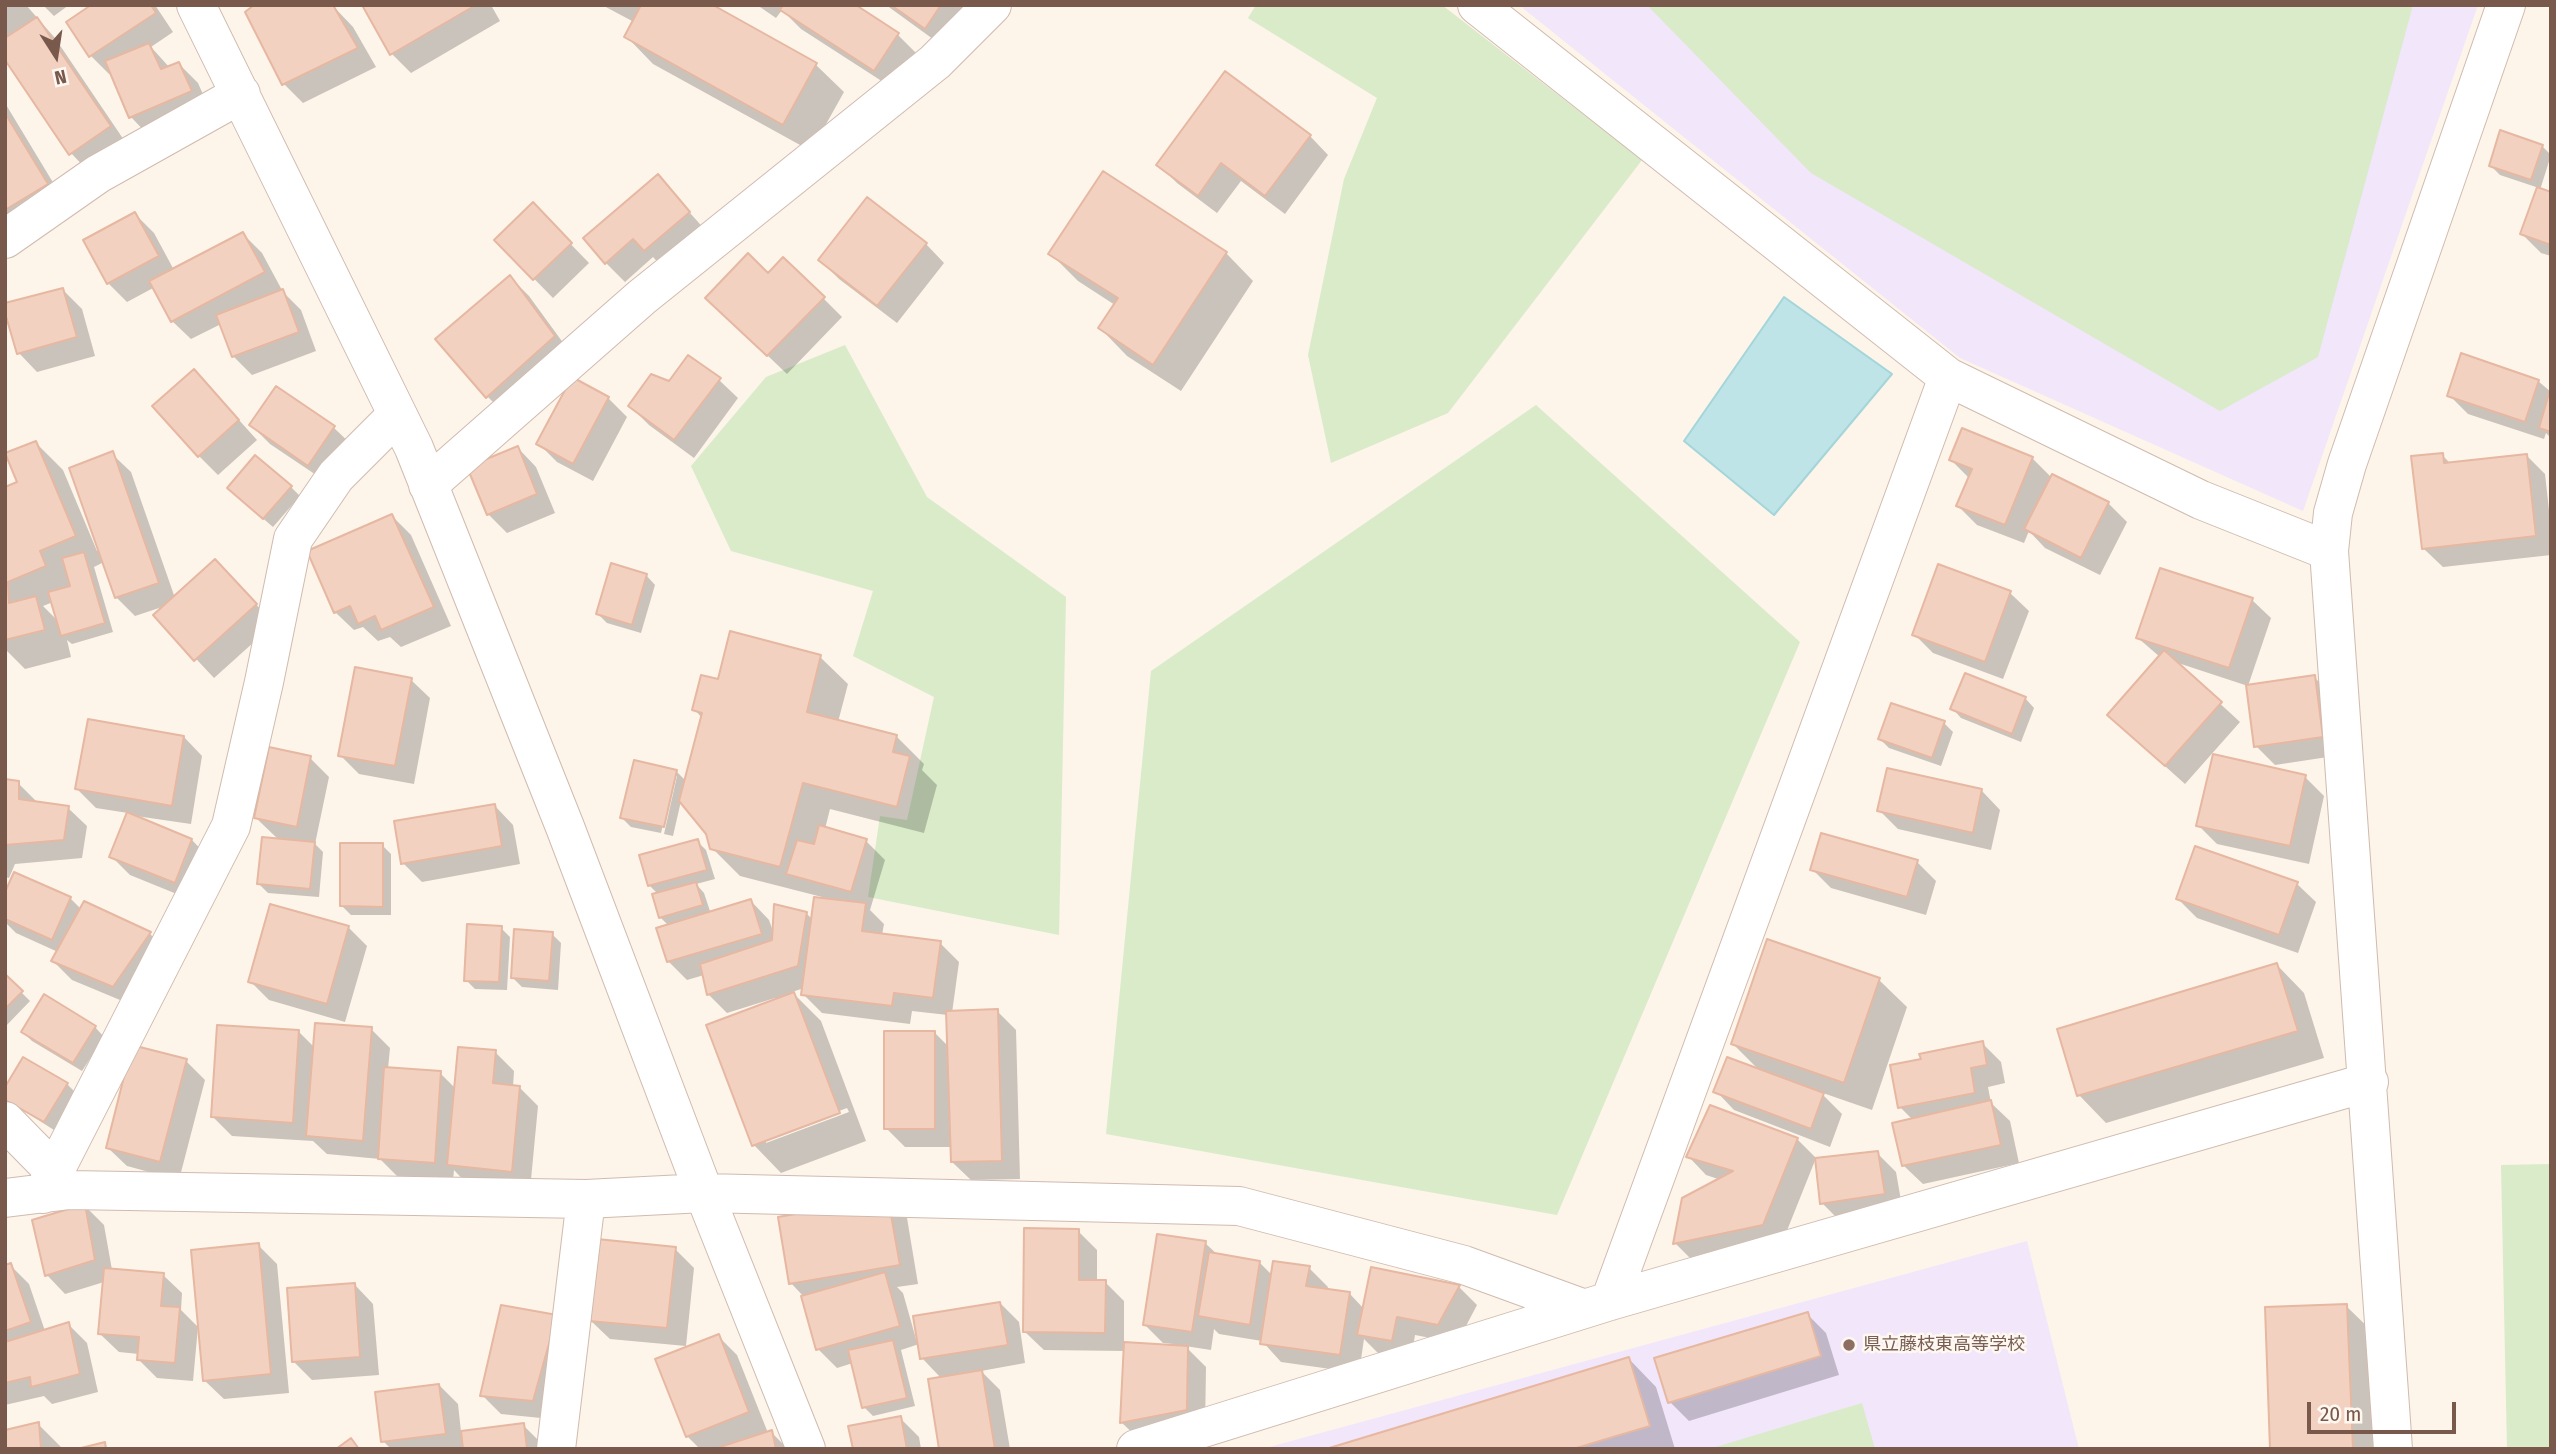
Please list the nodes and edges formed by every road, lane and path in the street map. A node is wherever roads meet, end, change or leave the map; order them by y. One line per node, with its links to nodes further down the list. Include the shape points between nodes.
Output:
1 (196, 5): 5 (street)
2 (992, 5): 9 (street, via 935,62 642,297)
3 (1477, 5): 7 (street)
4 (2506, 5): 10 (street, via 2347,464 2333,513)
5 (241, 94): 6 (street, via 99,174); 8 (street)
6 (5, 239)
7 (1948, 377): 10 (street, via 2201,500); 17 (street)
8 (397, 415): 9 (street); 13 (street, via 336,476 293,539 231,826)
9 (428, 485): 14 (street)
10 (2329, 551): 11 (street)
11 (2369, 1082): 17 (street); 21 (street)
12 (5, 1121): 13 (street)
13 (49, 1183): 15 (street); 16 (street, via 70,1190)
14 (704, 1193): 16 (street); 17 (street, via 1239,1206); 19 (street)
15 (5, 1198)
16 (586, 1199): 18 (street)
17 (1598, 1305): 20 (street)
18 (556, 1449)
19 (806, 1449)
20 (1136, 1449)
21 (2393, 1449)

